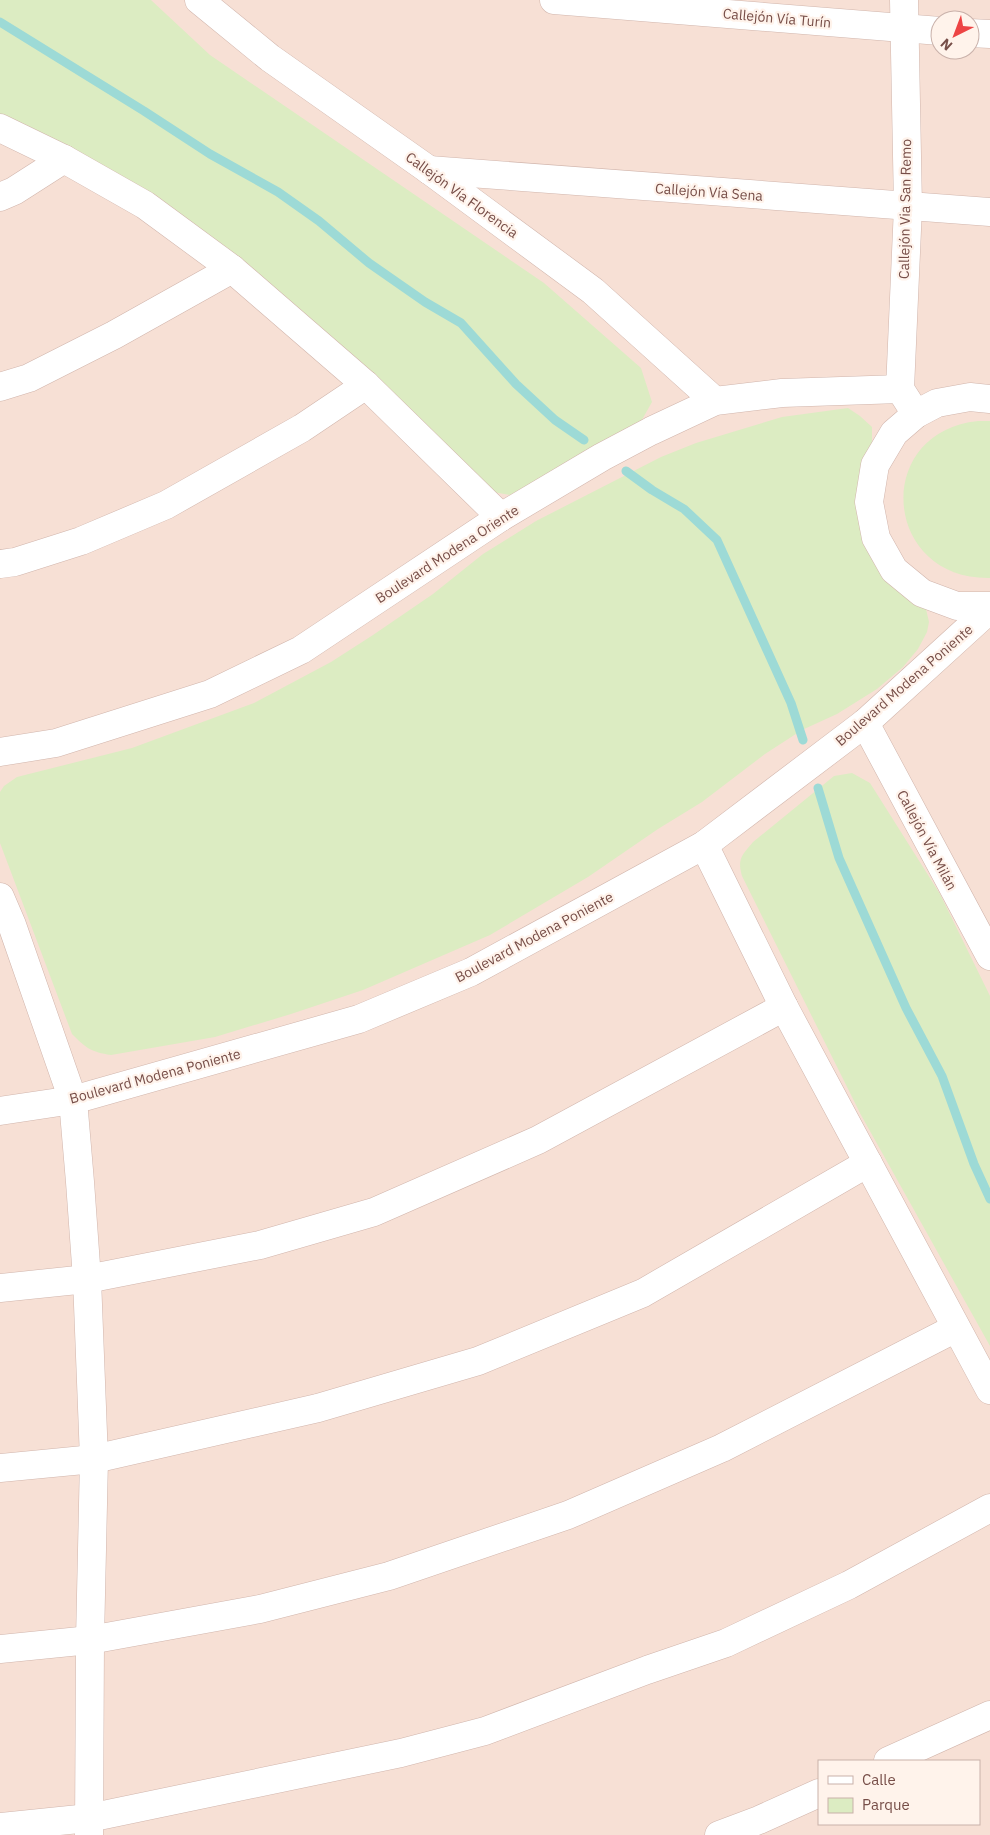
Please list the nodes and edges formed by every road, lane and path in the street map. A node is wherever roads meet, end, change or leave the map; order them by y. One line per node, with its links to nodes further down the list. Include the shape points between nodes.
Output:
1 (200, 0): 8 (street, Callejón Vía Florencia, via 270,58)
2 (554, 0): 4 (street, Callejón Vía Turín)
3 (904, 0): 4 (street, Callejón Via San Remo)
4 (906, 28): 5 (street, Callejón Vía Turín); 10 (street, Callejón Via San Remo)
5 (930, 29)
6 (0, 128): 7 (street)
7 (64, 159): 9 (street); 12 (street, via 145,205)
8 (429, 170): 10 (street, Callejón Vía Sena); 17 (street, Callejón Vía Florencia, via 593,291)
9 (0, 197)
10 (908, 207): 11 (street, Callejón Vía Sena); 15 (street, Callejón Via San Remo)
11 (990, 212)
12 (232, 269): 13 (street); 14 (street, via 88,348 29,378)
13 (366, 385): 19 (street); 20 (street, via 302,428 166,505 81,542)
14 (0, 387)
15 (900, 389): 17 (street, Boulevard Modena Oriente, via 782,392); 18 (street)
16 (990, 399): 18 (street, via 970,397 937,403)
17 (715, 401): 19 (street, Boulevard Modena Oriente, via 602,457)
18 (916, 414): 21 (street, via 894,433 875,465 869,502 876,538 894,570 922,593 957,606)
19 (501, 517): 23 (street, Boulevard Modena Oriente, via 301,650 210,694 56,743)
20 (0, 564)
21 (990, 608): 22 (street, Boulevard Modena Poniente)
22 (865, 723): 24 (street, Boulevard Modena Poniente); 27 (street, Callejón Vía Milán)
23 (0, 752)
24 (704, 845): 28 (street); 29 (street, Boulevard Modena Poniente, via 471,972 359,1019)
25 (0, 897): 26 (street)
26 (6, 926): 29 (street)
27 (990, 956)
28 (784, 1007): 31 (street); 32 (street, via 538,1140 374,1212 260,1245)
29 (73, 1100): 30 (street, Boulevard Modena Poniente); 32 (street)
30 (0, 1111)
31 (868, 1164): 34 (street); 36 (street, via 642,1292 478,1361 318,1408)
32 (87, 1278): 33 (street); 36 (street)
33 (0, 1288)
34 (956, 1328): 35 (street); 39 (street, via 722,1448 568,1514 390,1576 260,1609)
35 (990, 1390)
36 (94, 1459): 37 (street); 39 (street)
37 (0, 1468)
38 (990, 1508): 44 (street, via 849,1585 726,1643 485,1732)
39 (90, 1640): 40 (street); 44 (street)
40 (0, 1649)
41 (990, 1715): 42 (street)
42 (890, 1760)
43 (818, 1793): 46 (street)
44 (89, 1826): 45 (street)
45 (0, 1827)
46 (719, 1835)

